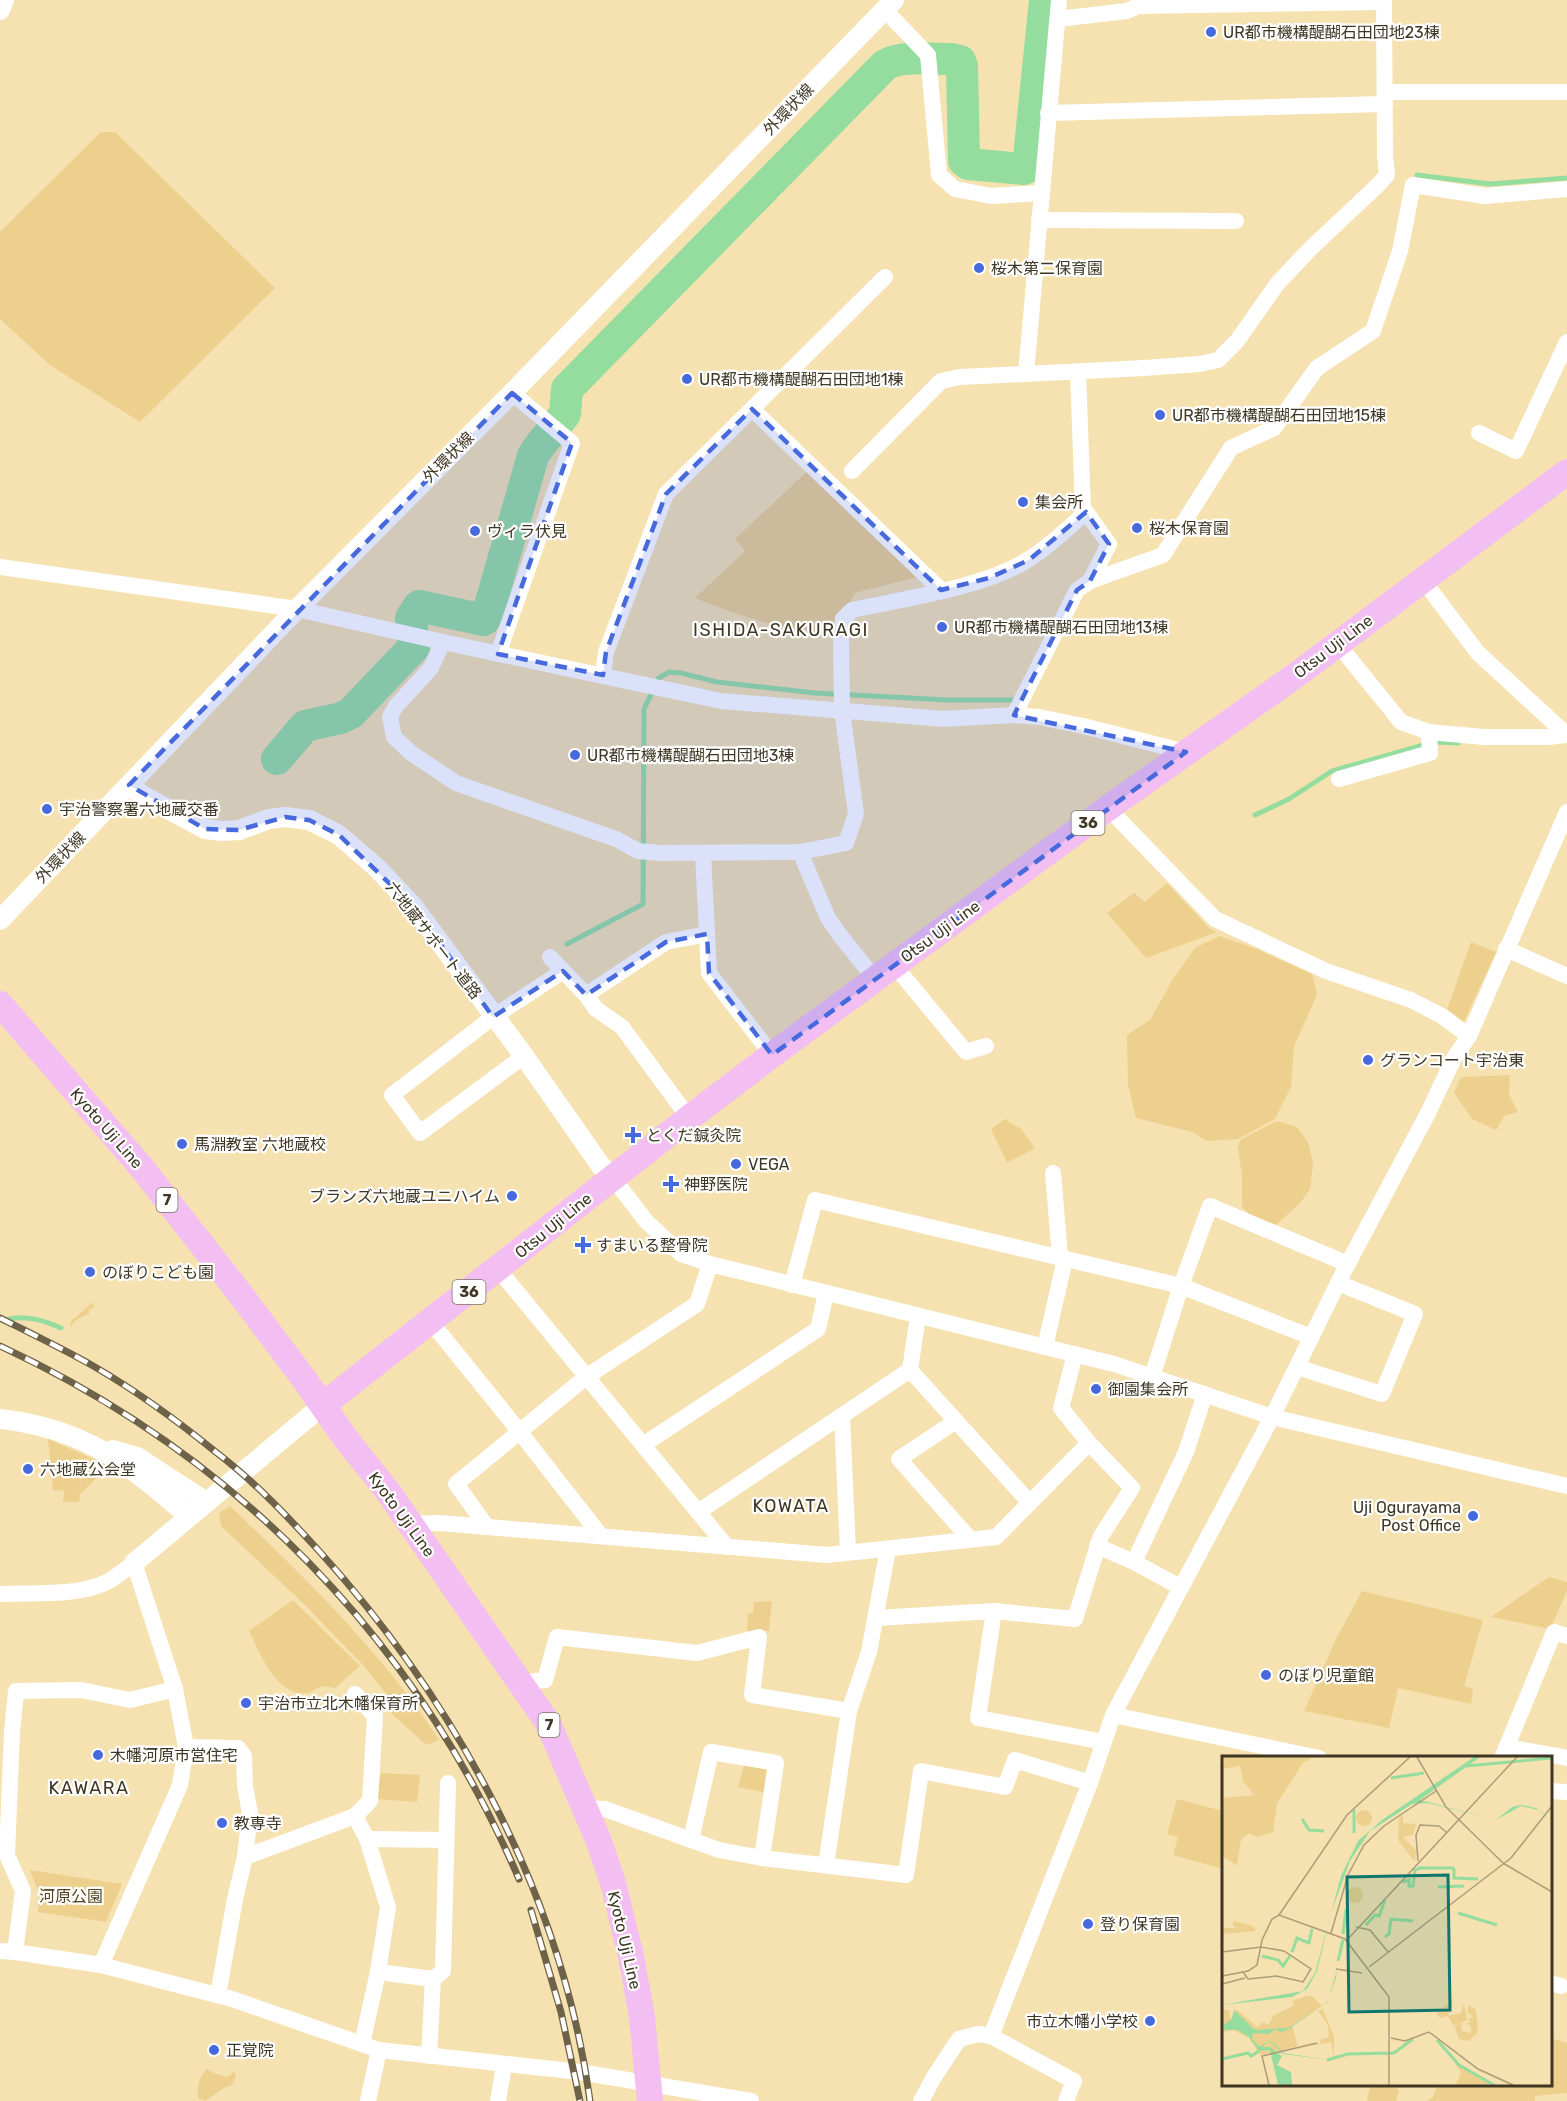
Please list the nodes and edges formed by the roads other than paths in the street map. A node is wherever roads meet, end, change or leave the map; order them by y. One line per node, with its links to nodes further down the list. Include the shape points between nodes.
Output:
1 (4, 0): 5 (street)
2 (1059, 0): 6 (street)
3 (1384, 1): 6 (street, via 1138,6 1126,11); 8 (street)
4 (889, 5): 13 (street, via 929,60 939,175 955,189 991,196); 20 (street, 外環状線)
5 (0, 10)
6 (1058, 19): 9 (street)
7 (1567, 92): 8 (street)
8 (1385, 98): 9 (street); 10 (street)
9 (1048, 113): 13 (street)
10 (1387, 175): 11 (street); 18 (street, via 1284,277 1237,341 1218,360)
11 (1413, 185): 12 (street, via 1485,196); 28 (street, via 1400,250 1373,331 1317,368 1274,428 1231,448 1163,555)
12 (1567, 189)
13 (1041, 193): 14 (street)
14 (1040, 220): 15 (street); 19 (street)
15 (1236, 221)
16 (885, 277): 21 (street)
17 (1567, 342): 22 (street, via 1516,451)
18 (1078, 372): 19 (street); 25 (street)
19 (1026, 374): 23 (street, via 941,381)
20 (512, 393): 30 (street, 外環状線); 33 (street, via 572,443)
21 (752, 410): 29 (street); 34 (street, via 666,494 606,652)
22 (1479, 433)
23 (852, 471)
24 (1567, 472): 27 (main road, Otsu Uji Line / 36)
25 (1086, 512): 28 (street, via 1108,544); 29 (street, via 1029,560 989,578)
26 (0, 567): 30 (street)
27 (1422, 579): 32 (main road, Otsu Uji Line / 36); 38 (street, via 1478,653)
28 (1090, 581): 36 (street, via 1077,590)
29 (941, 590): 35 (street, via 852,610 843,619)
30 (297, 609): 31 (street); 41 (street, 外環状線)
31 (442, 642): 33 (street); 45 (street, via 431,668 390,717 394,737 411,753 456,783 616,838 638,851)
32 (1338, 643): 37 (street, via 1401,722); 39 (main road, Otsu Uji Line / 36)
33 (498, 654): 34 (street)
34 (603, 675): 35 (street, via 721,702)
35 (842, 710): 36 (street, via 944,719); 44 (street, via 856,814 846,843)
36 (1014, 715): 39 (street, via 1083,726)
37 (1429, 733): 38 (street, via 1484,737); 40 (street, via 1430,753)
38 (1567, 735)
39 (1186, 752): 42 (main road, Otsu Uji Line / 36)
40 (1339, 779)
41 (129, 785): 46 (street, 外環状線); 55 (street, 六地蔵サポート道路, via 205,829 239,830 285,817 309,820 333,831 377,868 413,906)
42 (1108, 808): 51 (main road, Otsu Uji Line / 36); 56 (street, via 1215,919 1326,971 1420,1004)
43 (1567, 812): 48 (street)
44 (800, 852): 45 (street); 51 (street, via 828,918 839,934)
45 (704, 853): 47 (street)
46 (1, 917)
47 (707, 934): 53 (street, via 666,942); 58 (street, via 709,973)
48 (1506, 950): 52 (street); 56 (street)
49 (550, 957): 50 (street)
50 (563, 971): 53 (street); 55 (street)
51 (884, 972): 57 (street, via 966,1052); 58 (main road, Otsu Uji Line / 36)
52 (1567, 976)
53 (586, 995): 60 (street, via 596,1009 622,1027)
54 (0, 1004): 81 (main road, Kyoto Uji Line / 7, via 142,1168)
55 (493, 1017): 59 (street, 六地蔵サポート道路); 59 (street, via 392,1095 420,1133)
56 (1469, 1036): 65 (street)
57 (986, 1046)
58 (772, 1055): 60 (main road, Otsu Uji Line / 36)
59 (524, 1056): 62 (street, 六地蔵サポート道路)
60 (689, 1118): 62 (main road, Otsu Uji Line / 36)
61 (1053, 1173): 63 (street)
62 (613, 1178): 64 (street, via 646,1221 681,1254); 66 (main road, Otsu Uji Line / 36)
63 (1062, 1258): 68 (street, via 815,1200); 69 (street); 74 (street)
64 (710, 1264): 68 (street); 78 (street, via 698,1304)
65 (1348, 1264): 67 (street); 69 (street, via 1210,1206)
66 (498, 1269): 72 (main road, Otsu Uji Line / 36); 78 (street)
67 (1338, 1283): 73 (street); 76 (street, via 1415,1314 1382,1394)
68 (792, 1285): 70 (street)
69 (1181, 1286): 73 (street); 79 (street)
70 (826, 1293): 71 (street); 88 (street, via 818,1329)
71 (918, 1316): 74 (street); 77 (street)
72 (431, 1322): 81 (main road, Otsu Uji Line / 36); 86 (street)
73 (1311, 1337): 76 (street)
74 (1045, 1347): 75 (street)
75 (1075, 1354): 79 (street); 87 (street, via 1061,1408)
76 (1297, 1366): 83 (street)
77 (910, 1370): 82 (street); 85 (street)
78 (586, 1377): 86 (street); 88 (street)
79 (1152, 1377): 80 (street)
80 (1205, 1394): 83 (street); 103 (street, via 1186,1452)
81 (323, 1405): 91 (street); 95 (main road, Kyoto Uji Line / 7)
82 (842, 1416): 93 (street); 102 (street)
83 (1272, 1417): 90 (street); 105 (street)
84 (0, 1419): 89 (street, via 43,1427)
85 (956, 1421): 92 (street); 98 (street, via 899,1459)
86 (519, 1431): 96 (street, via 456,1484); 97 (street)
87 (1089, 1443): 92 (street); 99 (street, via 1132,1488)
88 (642, 1445): 93 (street)
89 (98, 1448): 91 (street, via 137,1457); 94 (street, via 138,1474)
90 (1567, 1486)
91 (206, 1502): 94 (street)
92 (1030, 1503): 98 (street, via 996,1537)
93 (698, 1512): 100 (street)
94 (188, 1516): 104 (street)
95 (410, 1524): 96 (street); 110 (main road, Kyoto Uji Line / 7)
96 (487, 1527): 97 (street)
97 (601, 1536): 100 (street)
98 (970, 1539): 101 (street)
99 (1097, 1546): 103 (street); 107 (street, via 1075,1619)
100 (727, 1547): 102 (street, via 827,1555)
101 (888, 1549): 102 (street); 108 (street)
102 (848, 1552)
103 (1134, 1562): 105 (street)
104 (134, 1563): 106 (street, via 93,1587); 111 (street)
105 (1180, 1587): 114 (street)
106 (0, 1594)
107 (994, 1611): 108 (street); 116 (street, via 978,1718)
108 (876, 1618): 113 (street)
109 (1567, 1636): 118 (street, via 1554,1632)
110 (521, 1683): 113 (street, via 545,1680 557,1637 697,1653 759,1637 752,1695); 127 (main road, Kyoto Uji Line / 7, via 548,1723)
111 (175, 1689): 115 (street, via 130,1700 81,1690 16,1691); 117 (street)
112 (355, 1694): 128 (street, via 375,1716 370,1801)
113 (849, 1710): 134 (street)
114 (1113, 1715): 116 (street); 119 (street)
115 (6, 1731): 135 (street, via 7,1855 23,1891)
116 (1104, 1742): 124 (street)
117 (186, 1747): 132 (street, via 238,1748 244,1756 250,1813); 136 (street, via 180,1785)
118 (1504, 1752): 120 (street)
119 (1309, 1756)
120 (1546, 1756)
121 (1552, 1757): 122 (street)
122 (1567, 1758)
123 (448, 1783): 130 (street)
124 (1090, 1783): 134 (street, via 1015,1760 1005,1787 921,1771 906,1875); 140 (street)
125 (1552, 1791): 126 (street)
126 (1567, 1792)
127 (584, 1808): 131 (street, via 605,1809); 145 (main road, Kyoto Uji Line / 7, via 613,1883 631,1956)
128 (354, 1816): 129 (street); 132 (street)
129 (367, 1839): 130 (street); 137 (street, via 388,1907)
130 (446, 1840): 138 (street, via 443,1971)
131 (691, 1840): 133 (street); 133 (street, via 711,1752 776,1763)
132 (245, 1857): 139 (street)
133 (762, 1858): 134 (street)
134 (826, 1865)
135 (8, 1951): 136 (street)
136 (101, 1965): 139 (street)
137 (378, 1972): 138 (street); 141 (street)
138 (433, 1979): 143 (street)
139 (218, 1995): 141 (street)
140 (991, 2036): 149 (street, via 978,2034 959,2039); 150 (street, via 1074,2080)
141 (362, 2044): 142 (street)
142 (380, 2050): 143 (street); 146 (street)
143 (429, 2056): 144 (street)
144 (504, 2065): 145 (street, via 580,2072); 147 (street)
145 (650, 2093): 148 (street)
146 (368, 2101)
147 (498, 2101)
148 (751, 2101)
149 (921, 2101)
150 (1066, 2101)

